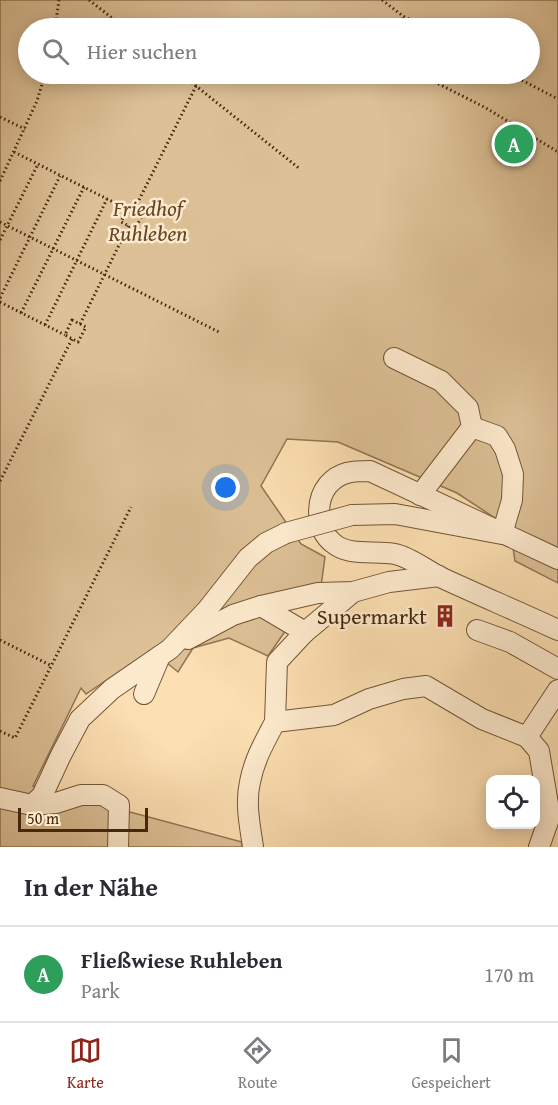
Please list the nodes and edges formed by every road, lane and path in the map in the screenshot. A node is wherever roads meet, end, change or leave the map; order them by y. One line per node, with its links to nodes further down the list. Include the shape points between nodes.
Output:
1 (59, 0): 5 (path)
2 (89, 0): 6 (path)
3 (382, 0): 4 (path)
4 (403, 16): 7 (path)
5 (56, 18)
6 (112, 18)
7 (407, 18)
8 (42, 84): 15 (path)
9 (194, 84): 12 (path)
10 (439, 84): 17 (path)
11 (529, 84): 13 (path)
12 (196, 86): 19 (path); 25 (path)
13 (558, 99)
14 (0, 117): 15 (path)
15 (25, 129): 16 (path)
16 (14, 152): 18 (path); 21 (path)
17 (558, 152)
18 (38, 164): 20 (path); 28 (path)
19 (300, 169)
20 (60, 176): 22 (path); 29 (path)
21 (0, 181)
22 (84, 187): 23 (path); 31 (path)
23 (107, 199): 24 (path); 32 (path)
24 (127, 209): 25 (path); 27 (path, via 121,222)
25 (133, 212): 27 (path, via 142,216 135,229)
26 (0, 222): 28 (path)
27 (129, 225): 33 (path)
28 (7, 226): 29 (path); 30 (path)
29 (30, 237): 31 (path); 34 (path)
30 (0, 240)
31 (53, 249): 32 (path); 35 (path)
32 (77, 261): 33 (path); 37 (path)
33 (104, 274): 36 (path); 38 (path)
34 (0, 300): 35 (path)
35 (21, 313): 37 (path)
36 (80, 324): 39 (path, via 72,320); 40 (path, via 86,327 78,342)
37 (45, 325): 39 (path)
38 (219, 332)
39 (65, 335): 40 (path)
40 (72, 339): 43 (path)
41 (394, 358): 42 (lane, via 441,381 468,408)
42 (472, 427): 44 (lane); 46 (lane, via 497,436 513,474 512,500)
43 (0, 481)
44 (420, 495): 46 (lane); 48 (lane, via 370,471 352,471 327,486 320,500 319,515 324,535 335,545 357,552 398,555)
45 (131, 507): 56 (path)
46 (502, 534): 47 (lane); 55 (lane, bridge, via 395,514 352,515 286,533 248,558 207,610)
47 (558, 559)
48 (439, 576): 49 (lane, via 389,582); 52 (lane)
49 (353, 592): 50 (lane, via 318,593); 53 (lane)
50 (261, 606): 53 (lane); 55 (lane, via 233,615)
51 (477, 630): 57 (lane, via 510,642)
52 (558, 630)
53 (305, 632): 60 (lane, via 277,662)
54 (0, 640): 56 (path)
55 (165, 653): 59 (lane); 64 (lane, via 112,689 80,719 42,796)
56 (52, 666): 61 (path, via 15,738)
57 (558, 669)
58 (558, 690): 62 (lane)
59 (144, 694)
60 (275, 722): 62 (lane, via 334,715 369,699 426,686 482,718); 66 (lane, via 249,783)
61 (0, 730)
62 (527, 737): 67 (lane, via 538,751 550,816)
63 (0, 798): 64 (lane)
64 (32, 805): 65 (lane, via 81,795 103,795 119,805)
65 (118, 847)
66 (253, 847)
67 (539, 847)

